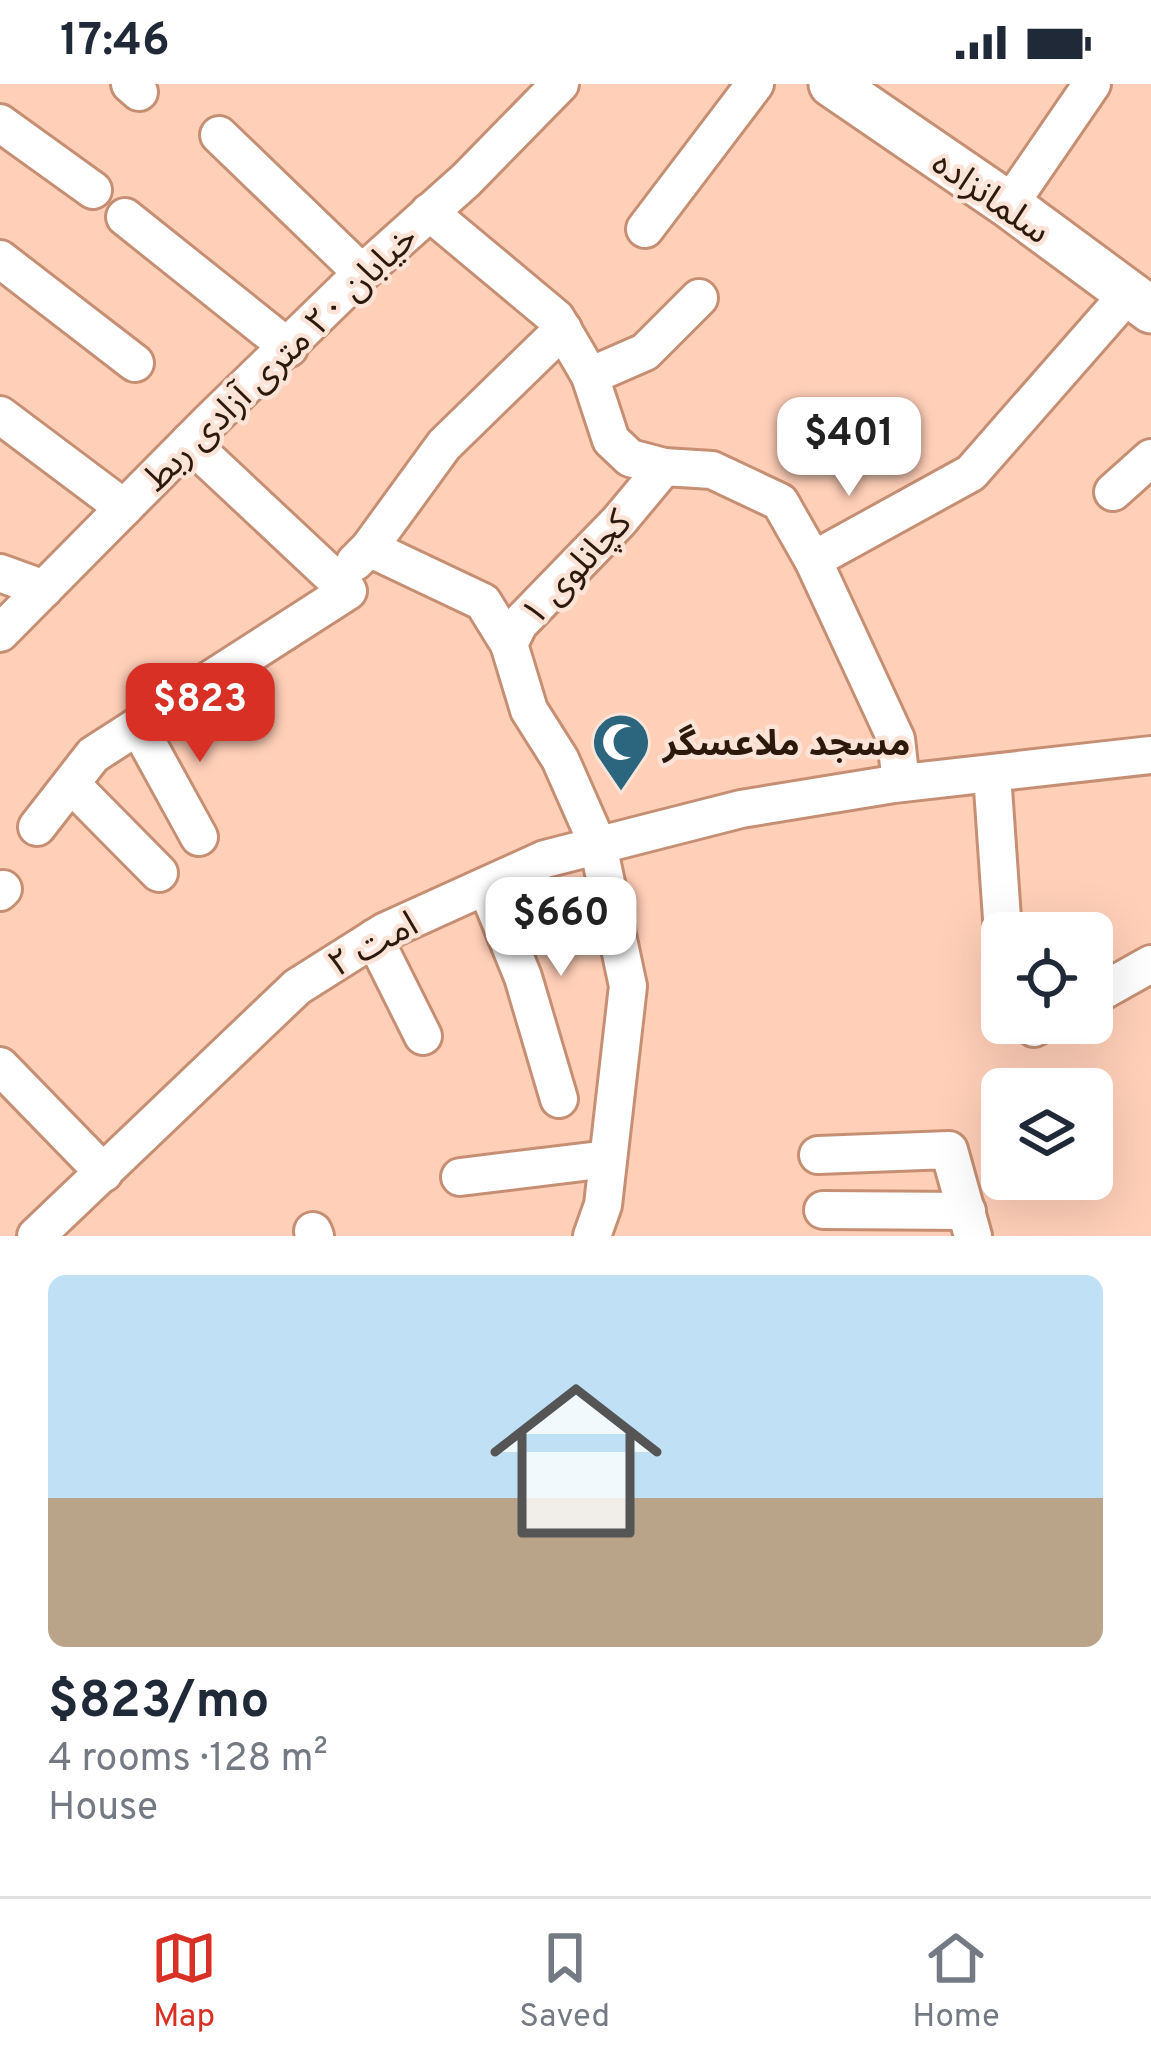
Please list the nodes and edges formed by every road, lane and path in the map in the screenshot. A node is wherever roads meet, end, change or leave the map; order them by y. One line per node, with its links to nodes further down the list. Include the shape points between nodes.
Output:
1 (560, 84): 9 (street, خیابان ۲۰ متری آزادی ربط)
2 (755, 84): 11 (street)
3 (832, 84): 8 (main road, سلمانزاده)
4 (1092, 84): 8 (street)
5 (0, 123): 7 (street)
6 (219, 135): 13 (street)
7 (93, 190)
8 (1009, 205): 15 (main road, سلمانزاده)
9 (429, 212): 13 (street, خیابان ۲۰ متری آزادی ربط); 16 (street)
10 (125, 217): 17 (street)
11 (644, 229)
12 (0, 259): 18 (street)
13 (362, 273): 17 (street, خیابان ۲۰ متری آزادی ربط)
14 (699, 298): 19 (street, via 645,352)
15 (1140, 302): 27 (street, via 970,473)
16 (562, 329): 19 (street); 26 (street, via 444,445)
17 (289, 348): 21 (street, خیابان ۲۰ متری آزادی ربط)
18 (135, 363)
19 (590, 376): 23 (street, via 611,440 630,458)
20 (0, 416): 25 (street)
21 (189, 442): 25 (street, خیابان ۲۰ متری آزادی ربط); 29 (street)
22 (1151, 458): 24 (street)
23 (664, 467): 27 (street, via 712,470 780,502); 32 (street, کچانلوی ۱)
24 (1113, 492)
25 (124, 508): 30 (street, خیابان ۲۰ متری آزادی ربط)
26 (369, 548): 29 (street); 32 (street, via 483,602)
27 (813, 560): 37 (street, via 896,739)
28 (0, 573): 30 (street)
29 (336, 579): 33 (street, via 348,591)
30 (44, 589): 31 (street, خیابان ۲۰ متری آزادی ربط)
31 (0, 632)
32 (509, 644): 40 (street, کچانلوی ۱, via 530,710)
33 (138, 726): 36 (street, via 93,755); 39 (street)
34 (1151, 755): 35 (street, امت ۲)
35 (992, 774): 37 (street, امت ۲); 43 (street)
36 (71, 784): 38 (street); 41 (street)
37 (901, 784): 40 (street, امت ۲, via 740,809)
38 (37, 827)
39 (199, 838)
40 (598, 845): 42 (street, امت ۲); 51 (street, کچانلوی ۱, via 628,986)
41 (158, 873)
42 (486, 886): 44 (street, امت ۲); 49 (street, via 524,977)
43 (1002, 912)
44 (374, 938): 47 (street); 52 (street, امت ۲, via 296,986)
45 (1151, 964): 46 (street)
46 (1113, 985)
47 (423, 1036)
48 (0, 1066): 52 (street)
49 (559, 1099)
50 (818, 1155): 55 (street, via 949,1150)
51 (608, 1159): 53 (street); 57 (street, کچانلوی ۱)
52 (104, 1173): 56 (street, امت ۲)
53 (460, 1177)
54 (823, 1210): 55 (street)
55 (970, 1224)
56 (35, 1236)
57 (592, 1236)

